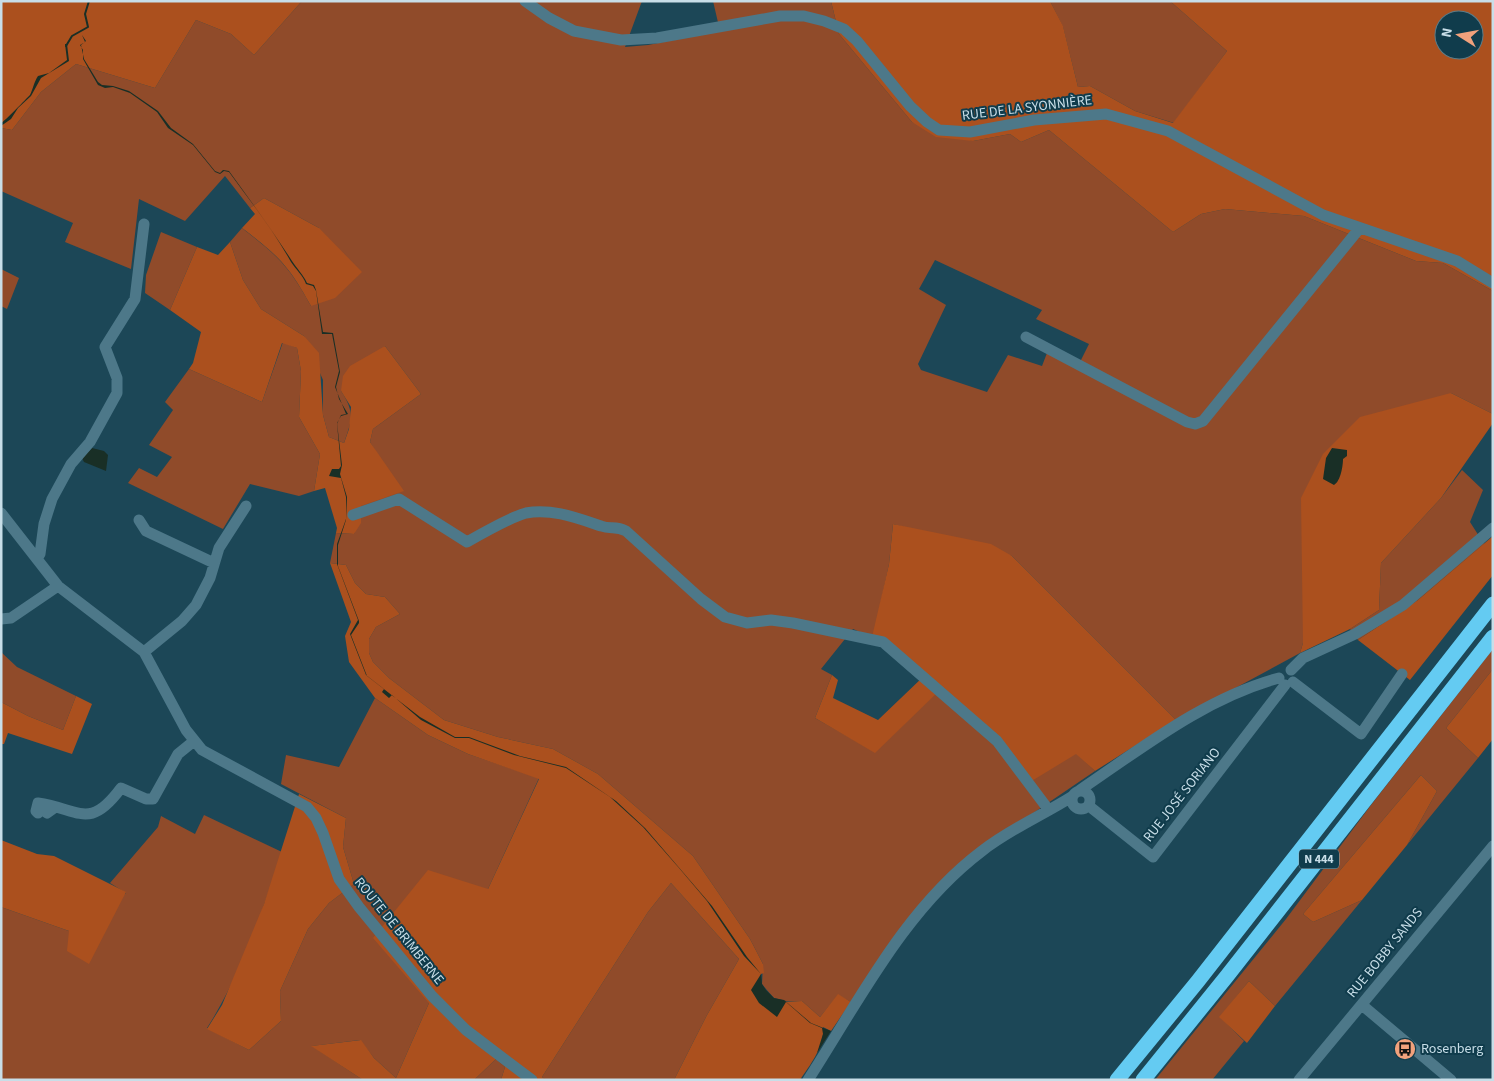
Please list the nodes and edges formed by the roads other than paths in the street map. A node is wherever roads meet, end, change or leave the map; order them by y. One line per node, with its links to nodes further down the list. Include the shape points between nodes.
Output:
1 (525, 1): 3 (street, RUE DE LA SYONNIÈRE, via 574,31 621,40 657,38 780,16 804,16 824,21 844,29 857,41 910,106 940,130 970,132 1034,120 1106,114 1168,131 1308,208)
2 (144, 224): 11 (street, via 135,299 104,347 117,378 117,393 90,442 71,464 52,499)
3 (1359, 229): 4 (street, RUE DE LA SYONNIÈRE, via 1456,261); 5 (street, via 1203,421 1195,424)
4 (1493, 283)
5 (1026, 337)
6 (246, 506): 12 (street, via 219,548)
7 (1, 513): 11 (street, ROUTE DE BRIMBERNE)
8 (353, 515): 23 (street, via 399,499 467,542 525,513 552,512 605,528 617,526 725,617 747,623 771,620 793,623 883,642 997,741)
9 (139, 520): 12 (street, via 146,531)
10 (1493, 528): 19 (street, via 1403,605 1355,634 1304,658 1291,670 1295,677)
11 (37, 558): 13 (street, ROUTE DE BRIMBERNE)
12 (214, 563): 17 (street, via 196,605)
13 (58, 586): 15 (street, via 11,618); 17 (street, ROUTE DE BRIMBERNE)
14 (1493, 604): 28 (highway, N 444)
15 (1, 619)
16 (1493, 637): 29 (highway, N 444)
17 (144, 652): 20 (street, ROUTE DE BRIMBERNE)
18 (1402, 674): 19 (street, via 1361,734)
19 (1285, 682): 21 (street, via 1253,685 1190,718 1109,770); 21 (street, RUE JOSÉ SORIANO, via 1153,857)
20 (194, 741): 22 (street, via 178,754 153,799 146,799 124,787 100,811 86,815); 26 (street, ROUTE DE BRIMBERNE, via 209,755 306,807 323,833 339,879 432,996 466,1030)
21 (1081, 799): 23 (street)
22 (54, 808)
23 (1048, 809): 27 (street, via 982,851 956,874 883,962)
24 (1493, 846): 25 (street, RUE BOBBY SANDS)
25 (1362, 1005): 30 (street, RUE BOBBY SANDS); 31 (street)
26 (532, 1080)
27 (808, 1080)
28 (1117, 1080)
29 (1142, 1080)
30 (1300, 1080)
31 (1451, 1080)

